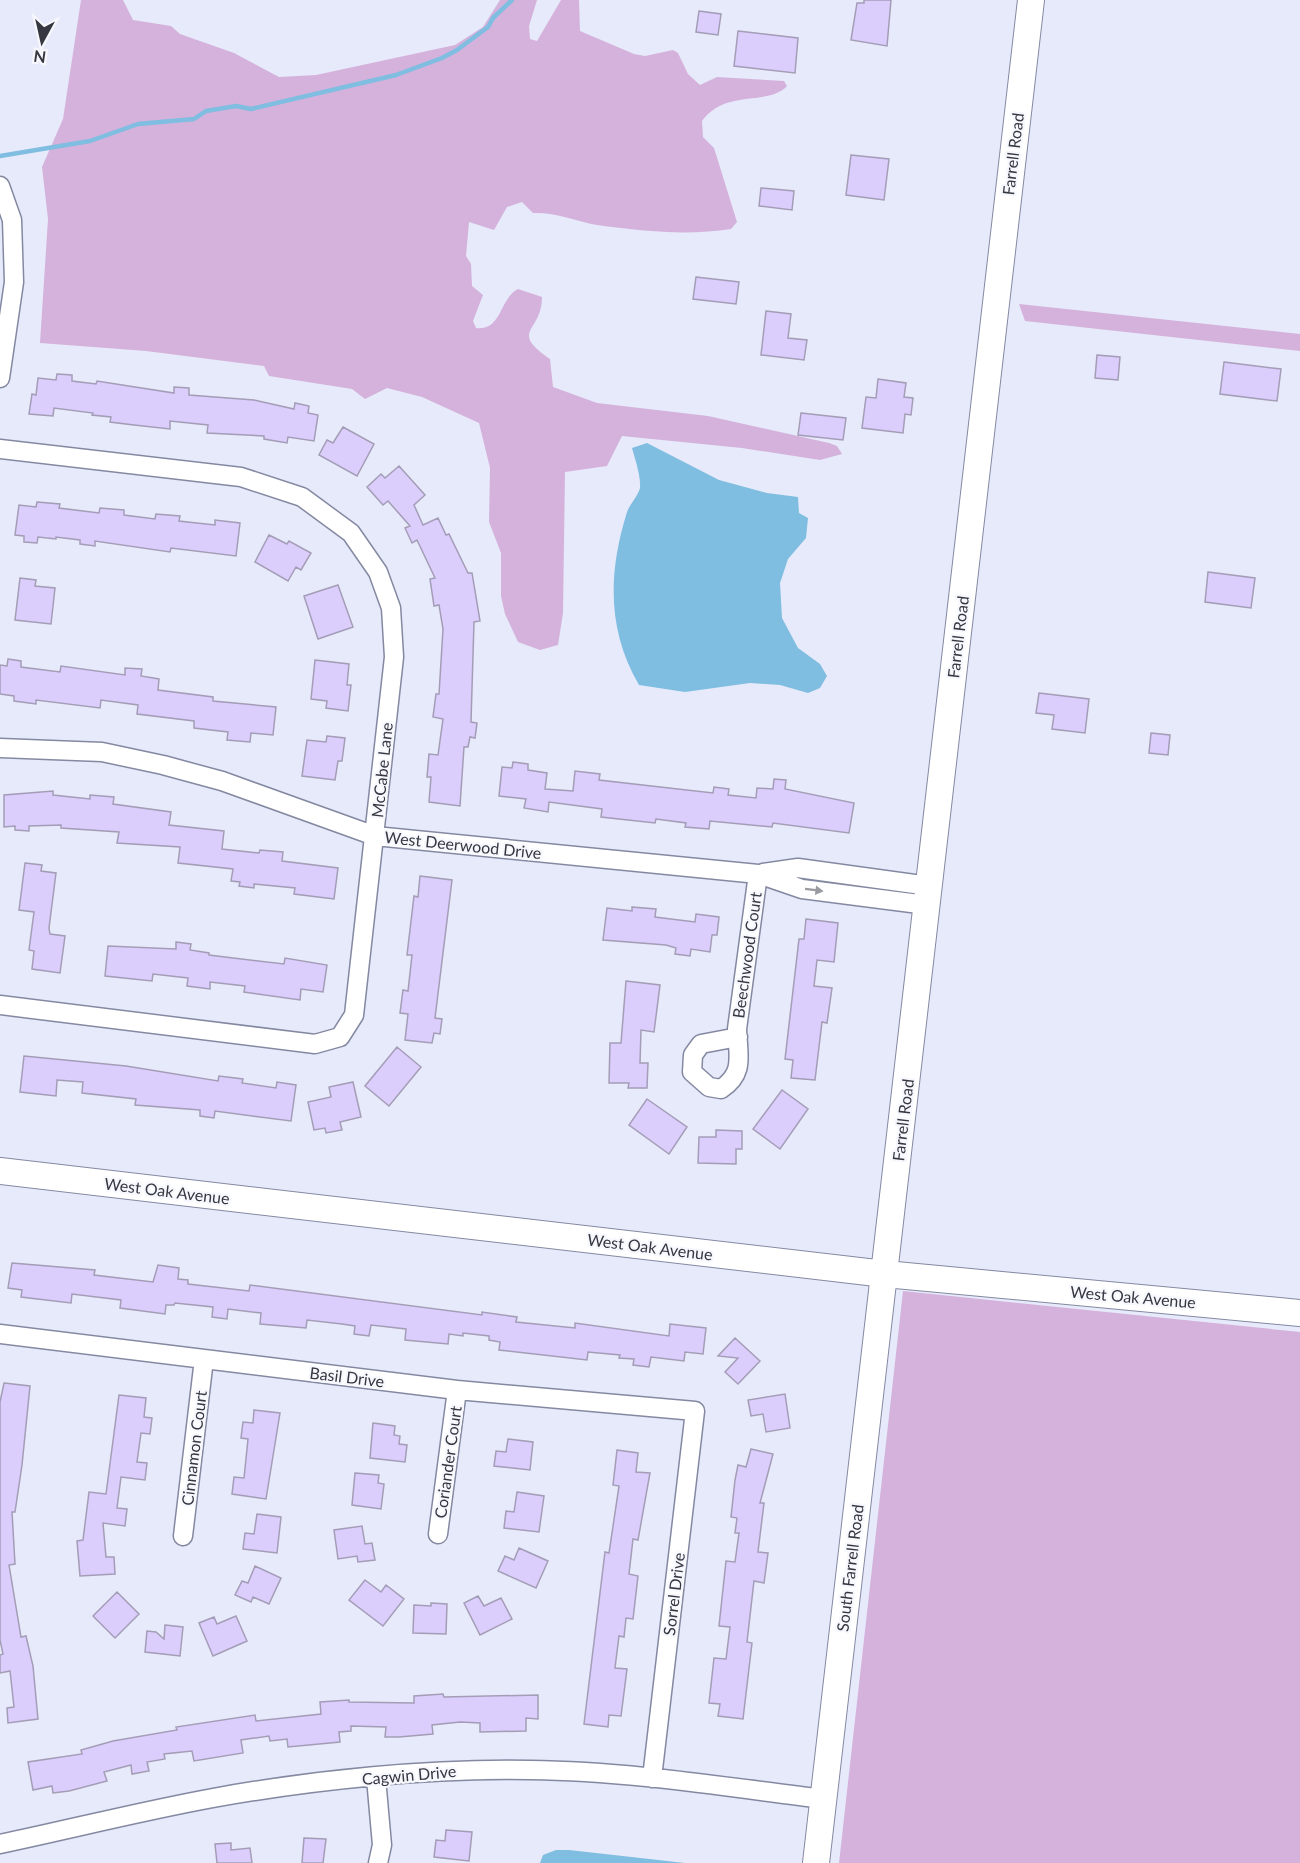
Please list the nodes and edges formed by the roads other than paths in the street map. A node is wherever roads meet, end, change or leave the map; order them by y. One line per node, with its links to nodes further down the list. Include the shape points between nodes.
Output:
1 (1031, 0): 8 (street, Farrell Road)
2 (0, 186): 3 (street, via 12,220 14,282)
3 (0, 378)
4 (0, 449): 6 (street, McCabe Lane, via 241,477 302,497 351,533 378,572 391,608 394,657)
5 (0, 748): 6 (street, West Deerwood Drive, via 102,752 164,765)
6 (375, 836): 7 (street, West Deerwood Drive); 9 (street, McCabe Lane, via 354,1015 340,1037 315,1044)
7 (758, 874): 8 (street, West Deerwood Drive, via 798,868); 10 (street, Beechwood Court)
8 (928, 896): 12 (street, Farrell Road)
9 (0, 1005)
10 (738, 1037)
11 (0, 1171): 12 (street, West Oak Avenue)
12 (885, 1274): 13 (street, West Oak Avenue); 22 (street, South Farrell Road)
13 (1300, 1313)
14 (0, 1334): 15 (street, Basil Drive)
15 (204, 1359): 16 (street, Basil Drive); 19 (street, Cinnamon Court)
16 (457, 1390): 17 (street, Basil Drive); 18 (street, Coriander Court)
17 (695, 1411): 21 (street, Sorrel Drive)
18 (438, 1534)
19 (183, 1536)
20 (376, 1778): 21 (street, Cagwin Drive, via 469,1770 531,1770); 23 (street, Cagwin Drive, via 293,1785 213,1798); 24 (street, via 382,1845)
21 (652, 1778): 22 (street, Cagwin Drive)
22 (823, 1799): 25 (street, South Farrell Road)
23 (0, 1844)
24 (378, 1863)
25 (816, 1863)

